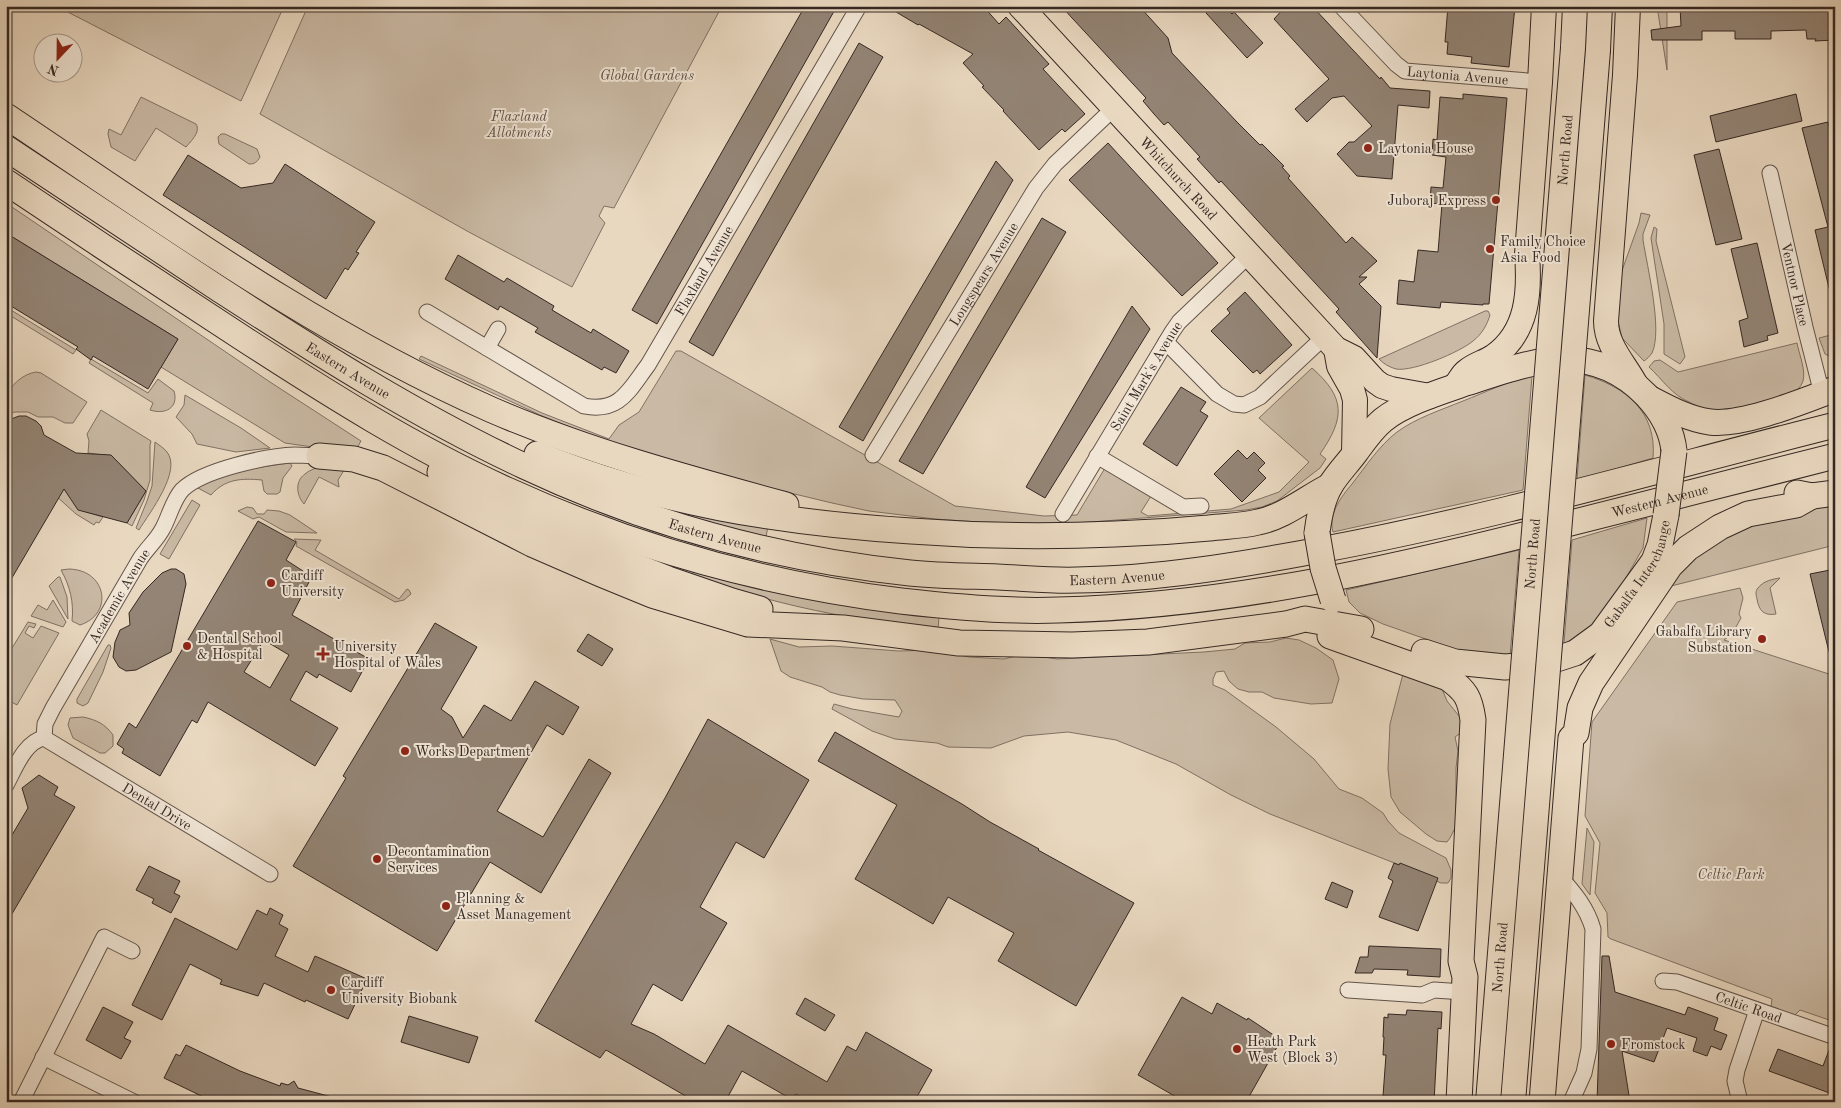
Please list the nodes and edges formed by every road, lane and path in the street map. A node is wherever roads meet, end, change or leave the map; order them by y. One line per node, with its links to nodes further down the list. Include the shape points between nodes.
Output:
1 (859, 6): 19 (street, Flaxland Avenue, via 652,357 617,403 597,409 584,406)
2 (1020, 6): 9 (main road, Whitchurch Road)
3 (1342, 6): 8 (street, Laytonia Avenue, via 1405,71)
4 (1544, 6): 8 (main road)
5 (1575, 6): 60 (main road, North Road, bridge)
6 (1600, 6): 61 (main road, North Road, bridge)
7 (1628, 6): 23 (main road, via 1606,321 1607,335 1613,348)
8 (1540, 82): 22 (main road, via 1525,312 1509,342 1494,356 1466,371)
9 (1114, 108): 14 (main road, Whitchurch Road); 29 (street, Longspears Avenue, via 1055,164 1036,188)
10 (6, 116): 37 (highway, via 268,290 368,348 492,410 650,467)
11 (6, 148): 20 (highway, Eastern Avenue)
12 (1770, 173): 24 (street, Ventnor Place, via 1804,327)
13 (6, 182): 21 (highway, Eastern Avenue)
14 (1249, 255): 17 (street, Saint Mark's Avenue, via 1179,322); 18 (main road, Whitchurch Road)
15 (428, 312): 19 (street, Flaxland Avenue)
16 (498, 329): 19 (street)
17 (1166, 342): 18 (street, via 1217,394 1234,404 1244,405 1260,397); 30 (street, Saint Mark's Avenue)
18 (1330, 343): 25 (main road, Whitchurch Road, via 1354,358 1382,386); 27 (main road, Whitchurch Road, via 1355,400)
19 (487, 348)
20 (329, 361): 35 (highway, Eastern Avenue, via 479,444 533,471 612,503 713,536 793,555 914,574 1075,581 1183,572 1368,541); 37 (highway, via 479,430 595,476 701,504)
21 (314, 385): 38 (highway, Eastern Avenue, via 390,430 505,490 610,533 716,567 849,595 994,609 1056,610 1185,602 1255,593); 41 (highway, via 496,508 565,539 732,602)
22 (1455, 386): 23 (highway, Gabalfa Interchange, via 1524,364 1564,359 1597,364 1621,374); 25 (highway, Gabalfa Interchange)
23 (1642, 392): 24 (highway, via 1687,416 1709,422 1724,422 1768,412); 39 (highway, Gabalfa Interchange, bridge, via 1670,430 1674,451 1666,515)
24 (1828, 392)
25 (1430, 396): 27 (highway, Gabalfa Interchange, via 1382,421)
26 (1835, 425): 35 (highway, Western Avenue)
27 (1354, 454): 32 (highway, Gabalfa Interchange)
28 (319, 456): 41 (highway, via 354,459 383,468 532,544 652,595 694,609 748,624); 45 (street, Academic Avenue, via 295,455 246,463 218,471 180,492 164,527 155,542 146,549 50,713)
29 (873, 456)
30 (1097, 456): 34 (street, via 1183,508); 36 (street, Saint Mark's Avenue)
31 (1835, 456): 38 (highway, Western Avenue)
32 (1330, 486): 37 (highway, via 1274,518 1222,527 1064,537); 42 (highway, Gabalfa Interchange, bridge, via 1320,512 1317,533 1323,568 1333,600)
33 (1824, 495): 39 (highway, via 1795,493 1719,510 1689,530); 46 (highway, via 1796,505 1748,514 1701,539 1676,560 1591,683 1580,708 1576,733)
34 (1201, 506)
35 (1517, 506)
36 (1063, 514)
37 (870, 529)
38 (1485, 544)
39 (1654, 561): 43 (highway, Gabalfa Interchange)
40 (1286, 624): 41 (highway, via 1148,642 1072,646 959,643); 42 (highway, via 1305,619); 52 (highway, via 1334,637 1448,678 1467,695 1473,720 1461,961)
41 (843, 628)
42 (1361, 629): 44 (highway, Gabalfa Interchange)
43 (1601, 634): 44 (highway, Gabalfa Interchange, via 1575,653 1541,664 1505,667); 46 (highway, via 1573,699 1567,733)
44 (1455, 662): 52 (highway, via 1480,683 1491,720 1474,962)
45 (44, 738): 47 (street, via 28,747); 48 (street, Dental Drive)
46 (1571, 738): 49 (highway)
47 (6, 785)
48 (270, 874)
49 (1560, 877): 62 (highway); 63 (street, via 1575,893 1593,929 1589,1049 1584,1073)
50 (132, 951): 56 (street, via 104,937)
51 (1663, 980): 54 (street, Celtic Road)
52 (1465, 984): 53 (street, via 1422,994); 59 (highway)
53 (1348, 990)
54 (1757, 1010): 55 (street, Celtic Road); 64 (street, via 1737,1070 1735,1081)
55 (1835, 1037)
56 (43, 1057): 57 (street); 58 (street)
57 (21, 1102)
58 (134, 1102)
59 (1459, 1102)
60 (1488, 1102)
61 (1513, 1102)
62 (1542, 1102)
63 (1571, 1102)
64 (1740, 1102)

